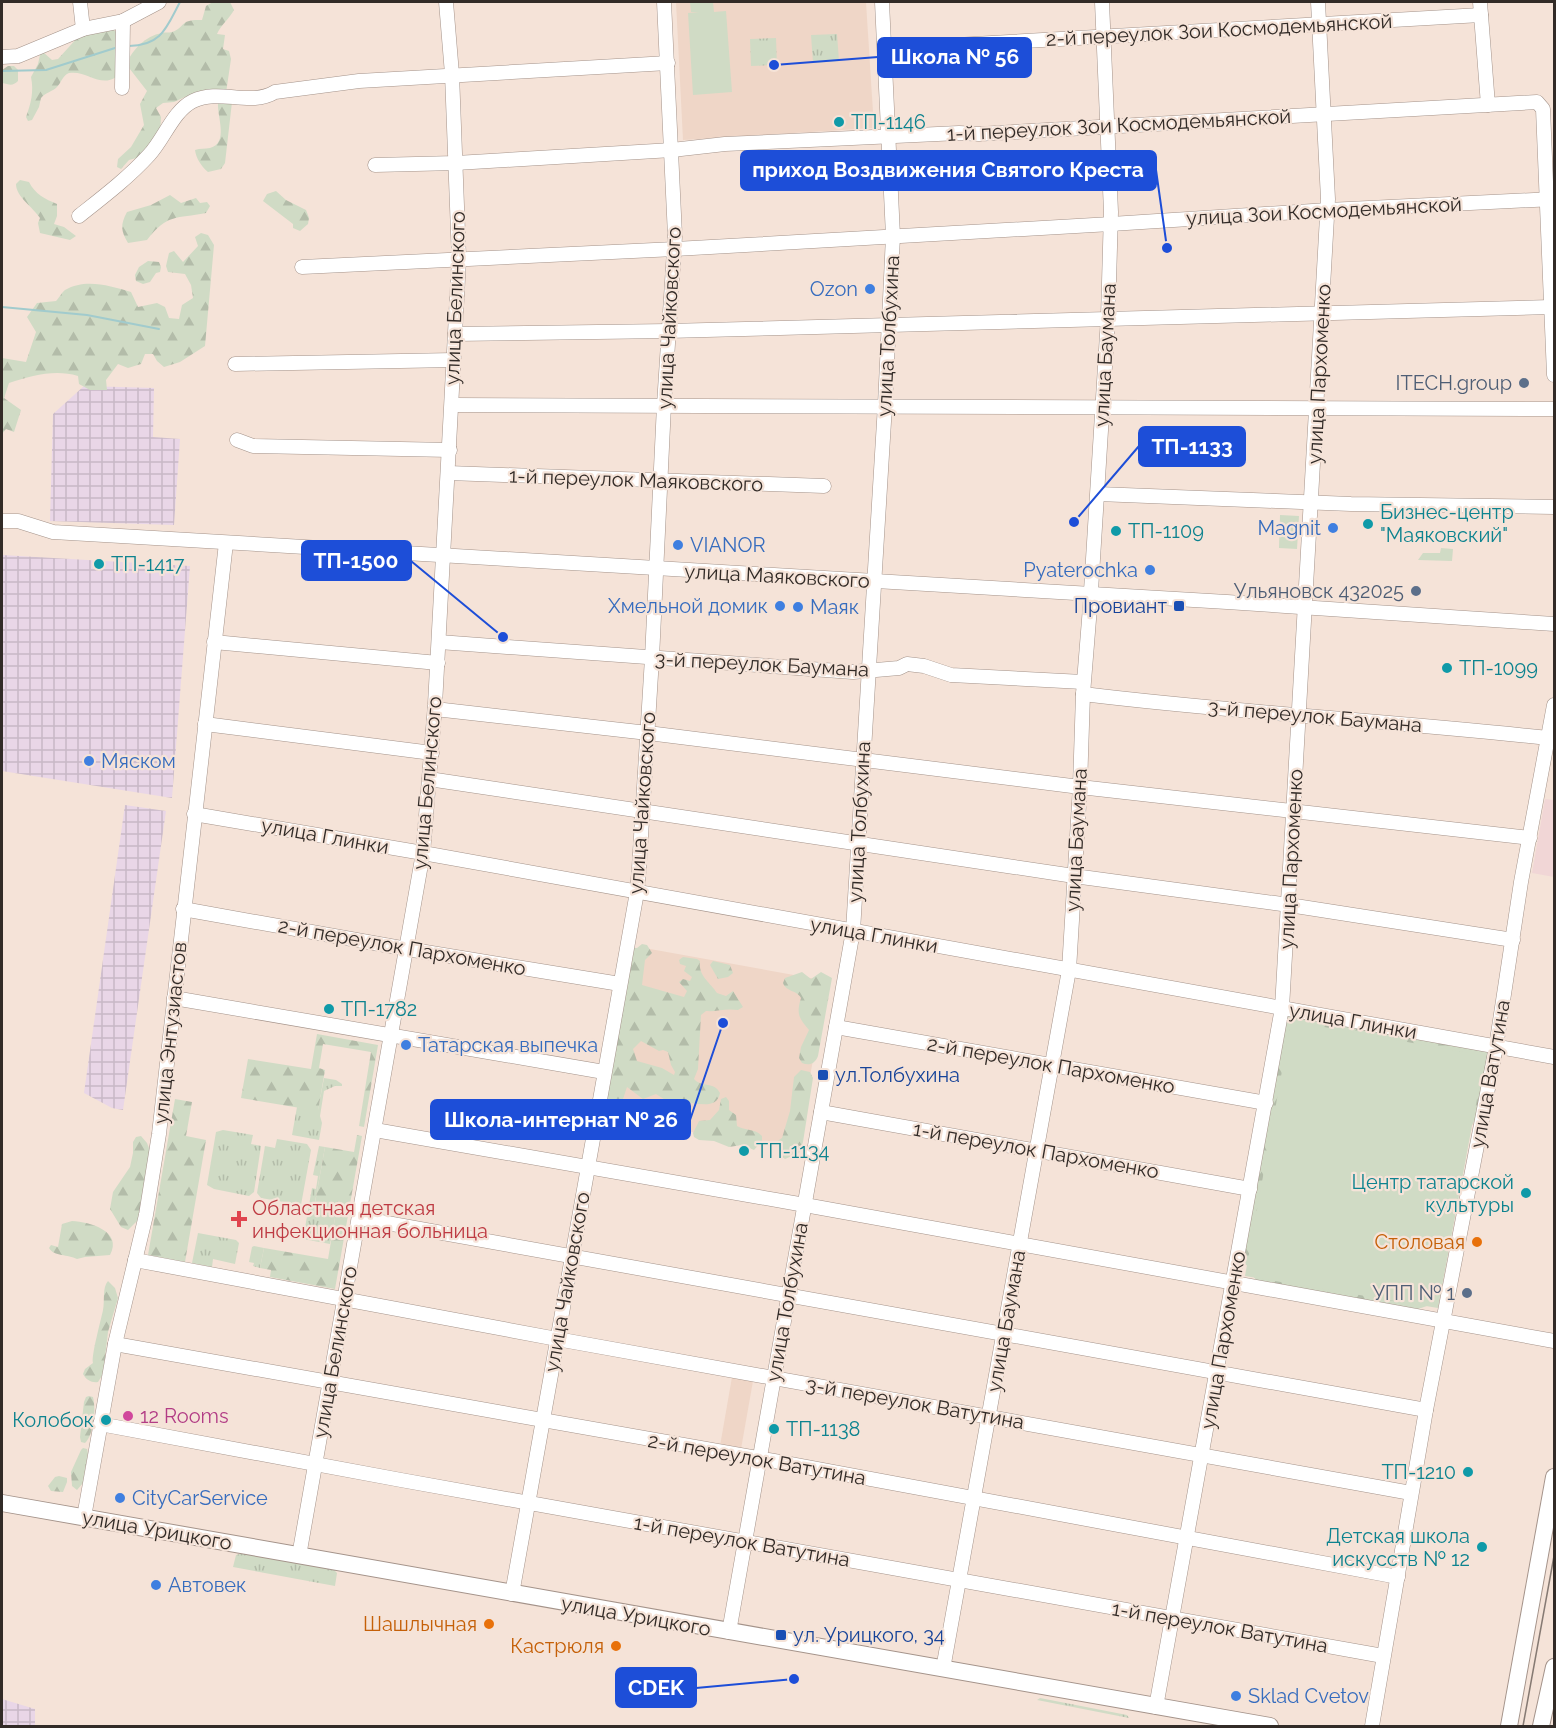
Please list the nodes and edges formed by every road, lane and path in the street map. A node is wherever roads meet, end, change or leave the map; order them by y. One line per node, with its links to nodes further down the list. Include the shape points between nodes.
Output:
1 (80, 2): 11 (street)
2 (159, 2): 9 (street)
3 (446, 2): 16 (street, улица Белинского)
4 (664, 2): 15 (street, улица Чайковского)
5 (882, 2): 13 (street, улица Толбухина)
6 (1102, 2): 12 (street, улица Баумана)
7 (1318, 2): 10 (street, улица Пархоменко)
8 (1481, 8): 10 (street, 2-й переулок Зои Космодемьянской); 18 (street)
9 (123, 21): 11 (street); 17 (street)
10 (1319, 24): 12 (street, 2-й переулок Зои Космодемьянской); 19 (street, улица Пархоменко)
11 (83, 29): 14 (street, via 18,56)
12 (1105, 37): 13 (street, 2-й переулок Зои Космодемьянской); 20 (street, улица Баумана)
13 (885, 49): 21 (street, улица Толбухина)
14 (2, 57)
15 (668, 63): 16 (street); 22 (street, улица Чайковского)
16 (452, 74): 23 (street, улица Белинского); 27 (street, via 359,81 275,92 266,98 214,97 193,101 177,115 151,153)
17 (122, 87)
18 (1488, 105): 19 (street, 1-й переулок Зои Космодемьянской); 25 (street, 1-й переулок Зои Космодемьянской, via 1540,103)
19 (1324, 114): 20 (street, 1-й переулок Зои Космодемьянской); 26 (street, улица Пархоменко)
20 (1108, 126): 21 (street, 1-й переулок Зои Космодемьянской); 28 (street, улица Баумана)
21 (889, 137): 22 (street, 1-й переулок Зои Космодемьянской); 29 (street, улица Толбухина)
22 (672, 150): 23 (street, 1-й переулок Зои Космодемьянской); 30 (street, улица Чайковского)
23 (456, 163): 24 (street, 1-й переулок Зои Космодемьянской); 31 (street, улица Белинского)
24 (375, 165)
25 (1550, 200): 26 (street, улица Зои Космодемьянской); 33 (street)
26 (1328, 210): 28 (street, улица Зои Космодемьянской); 34 (street, улица Пархоменко)
27 (79, 216)
28 (1111, 224): 29 (street, улица Зои Космодемьянской); 35 (street, улица Баумана)
29 (894, 236): 30 (street, улица Зои Космодемьянской); 36 (street, улица Толбухина)
30 (675, 249): 31 (street, улица Зои Космодемьянской); 37 (street, улица Чайковского)
31 (459, 259): 32 (street, улица Зои Космодемьянской); 38 (street, улица Белинского)
32 (302, 267)
33 (1551, 307): 34 (street); 41 (street)
34 (1322, 313): 35 (street); 46 (street, улица Пархоменко)
35 (1108, 318): 36 (street); 45 (street, улица Баумана)
36 (889, 324): 37 (street); 44 (street, улица Толбухина)
37 (668, 331): 38 (street); 43 (street, улица Чайковского)
38 (455, 334): 39 (street, улица Белинского)
39 (454, 360): 40 (street); 42 (street, улица Белинского)
40 (235, 364)
41 (1554, 375)
42 (452, 405): 43 (street); 49 (street, улица Белинского)
43 (664, 405): 44 (street); 51 (street, улица Чайковского)
44 (885, 405): 45 (street); 60 (street, улица Толбухина)
45 (1103, 407): 46 (street); 53 (street, улица Баумана)
46 (1317, 407): 47 (street); 54 (street, улица Пархоменко)
47 (1554, 409)
48 (237, 440): 49 (street, via 253,446)
49 (450, 450): 50 (street, улица Белинского)
50 (448, 473): 51 (street, 1-й переулок Маяковского); 58 (street, улица Белинского)
51 (660, 482): 52 (street, 1-й переулок Маяковского); 59 (street, улица Чайковского)
52 (824, 486)
53 (1098, 494): 54 (street); 61 (street, улица Баумана)
54 (1312, 502): 55 (street); 62 (street, улица Пархоменко)
55 (1554, 507)
56 (2, 521): 57 (street, улица Маяковского, via 18,521 52,532)
57 (226, 543): 58 (street, улица Маяковского); 64 (street, улица Энтузиастов)
58 (443, 556): 59 (street, улица Маяковского); 65 (street, улица Белинского)
59 (656, 569): 60 (street, улица Маяковского); 66 (street, улица Чайковского)
60 (873, 582): 61 (street, улица Маяковского); 68 (street, улица Толбухина)
61 (1091, 594): 62 (street, улица Маяковского); 69 (street, улица Баумана)
62 (1306, 607): 63 (street, улица Маяковского); 72 (street, улица Пархоменко)
63 (1554, 624)
64 (214, 642): 67 (street); 73 (street, улица Энтузиастов)
65 (439, 642): 66 (street, 3-й переулок Баумана); 67 (street, улица Белинского)
66 (652, 658): 68 (street, 3-й переулок Баумана); 74 (street, улица Чайковского)
67 (438, 663): 71 (street, улица Белинского)
68 (868, 671): 69 (street, 3-й переулок Баумана, via 907,664 951,675); 77 (street, улица Толбухина)
69 (1083, 688): 72 (street, 3-й переулок Баумана, via 1159,704); 79 (street, улица Баумана)
70 (1554, 705): 75 (street, улица Ватутина)
71 (435, 709): 74 (street); 76 (street, улица Белинского)
72 (1300, 714): 75 (street, 3-й переулок Баумана); 81 (street, улица Пархоменко)
73 (205, 724): 76 (street); 82 (street, улица Энтузиастов)
74 (648, 733): 77 (street); 80 (street, улица Чайковского)
75 (1548, 738): 83 (street, улица Ватутина)
76 (432, 753): 78 (street, улица Белинского)
77 (863, 759): 79 (street); 84 (street, улица Толбухина)
78 (429, 779): 80 (street); 85 (street, улица Белинского)
79 (1080, 787): 81 (street); 86 (street, улица Баумана)
80 (643, 810): 84 (street); 87 (street, улица Чайковского)
81 (1294, 811): 83 (street); 88 (street, улица Пархоменко)
82 (194, 814): 85 (street, улица Глинки); 89 (street, улица Энтузиастов)
83 (1530, 838): 91 (street, улица Ватутина)
84 (858, 843): 86 (street); 90 (street, улица Толбухина)
85 (423, 853): 87 (street, улица Глинки); 92 (street, улица Белинского)
86 (1074, 876): 88 (street); 93 (street, улица Баумана)
87 (637, 892): 90 (street, улица Глинки); 94 (street, улица Чайковского)
88 (1289, 905): 91 (street); 96 (street, улица Пархоменко)
89 (183, 909): 92 (street, 2-й переулок Пархоменко); 95 (street, улица Энтузиастов)
90 (853, 931): 93 (street, улица Глинки); 97 (street, улица Толбухина)
91 (1513, 940): 99 (street, улица Ватутина)
92 (408, 949): 94 (street, 2-й переулок Пархоменко); 98 (street, улица Белинского)
93 (1069, 970): 96 (street, улица Глинки); 101 (street, улица Баумана)
94 (620, 984): 102 (street, улица Чайковского)
95 (174, 998): 98 (street); 113 (street, улица Энтузиастов, via 159,1134)
96 (1282, 1008): 99 (street, улица Глинки); 103 (street, улица Пархоменко)
97 (836, 1027): 101 (street, 2-й переулок Пархоменко); 104 (street, улица Толбухина)
98 (392, 1036): 102 (street); 105 (street, улица Белинского)
99 (1496, 1047): 100 (street, улица Глинки); 117 (street, улица Ватутина)
100 (1554, 1057)
101 (1052, 1064): 103 (street, 2-й переулок Пархоменко); 106 (street, улица Баумана)
102 (604, 1072): 107 (street, улица Чайковского)
103 (1266, 1103): 108 (street, улица Пархоменко)
104 (821, 1112): 106 (street, 1-й переулок Пархоменко); 109 (street, улица Толбухина)
105 (375, 1130): 107 (street); 110 (street, улица Белинского)
106 (1036, 1150): 108 (street, 1-й переулок Пархоменко); 111 (street, улица Баумана)
107 (588, 1167): 109 (street); 112 (street, улица Чайковского)
108 (1250, 1189): 114 (street, улица Пархоменко)
109 (805, 1205): 111 (street); 115 (street, улица Толбухина)
110 (359, 1218): 112 (street); 116 (street, улица Белинского)
111 (1019, 1244): 114 (street); 118 (street, улица Баумана)
112 (572, 1257): 115 (street); 119 (street, улица Чайковского)
113 (135, 1260): 116 (street, 3-й переулок Ватутина); 121 (street, улица Энтузиастов)
114 (1233, 1283): 117 (street); 122 (street, улица Пархоменко)
115 (788, 1296): 118 (street); 123 (street, улица Толбухина)
116 (345, 1299): 119 (street, 3-й переулок Ватутина); 124 (street, улица Белинского)
117 (1442, 1320): 120 (street); 125 (street, улица Ватутина)
118 (1003, 1335): 122 (street); 126 (street, улица Баумана)
119 (557, 1339): 123 (street, 3-й переулок Ватутина); 127 (street, улица Чайковского)
120 (1554, 1341)
121 (115, 1344): 124 (street, 2-й переулок Ватутина); 128 (street, улица Энтузиастов)
122 (1216, 1374): 125 (street, via 1224,1372); 129 (street, улица Пархоменко)
123 (773, 1377): 126 (street, 3-й переулок Ватутина); 130 (street, улица Толбухина)
124 (330, 1383): 127 (street, 2-й переулок Ватутина); 131 (street, улица Белинского)
125 (1426, 1410): 133 (street, улица Ватутина)
126 (988, 1417): 129 (street, 3-й переулок Ватутина); 134 (street, улица Баумана)
127 (542, 1421): 130 (street, 2-й переулок Ватутина); 135 (street, улица Чайковского)
128 (100, 1424): 131 (street, 1-й переулок Ватутина); 137 (street, улица Энтузиастов)
129 (1202, 1454): 133 (street, 3-й переулок Ватутина); 138 (street, улица Пархоменко)
130 (759, 1458): 134 (street, 2-й переулок Ватутина); 139 (street, улица Толбухина)
131 (315, 1464): 135 (street, 1-й переулок Ватутина); 140 (street, улица Белинского)
132 (1554, 1477): 152 (main road)
133 (1411, 1493): 141 (street, улица Ватутина)
134 (974, 1498): 138 (street, 2-й переулок Ватутина); 142 (street, улица Баумана)
135 (527, 1502): 139 (street, 1-й переулок Ватутина); 143 (street, улица Чайковского)
136 (2, 1503): 137 (main road, улица Урицкого)
137 (84, 1517): 140 (main road, улица Урицкого)
138 (1186, 1536): 141 (street, 2-й переулок Ватутина); 144 (street, улица Пархоменко)
139 (744, 1542): 142 (street, 1-й переулок Ватутина); 145 (street, улица Толбухина)
140 (299, 1556): 143 (main road, улица Урицкого)
141 (1398, 1577): 146 (street, улица Ватутина)
142 (959, 1580): 144 (street, 1-й переулок Ватутина); 148 (street, улица Баумана)
143 (512, 1594): 145 (main road, улица Урицкого)
144 (1172, 1619): 146 (street, 1-й переулок Ватутина); 149 (street, улица Пархоменко)
145 (729, 1632): 148 (main road, улица Урицкого)
146 (1383, 1656): 151 (street, улица Ватутина)
147 (1554, 1667): 153 (main road)
148 (943, 1669): 149 (main road, улица Урицкого)
149 (1156, 1707): 150 (main road, улица Урицкого)
150 (1270, 1726)
151 (1372, 1726)
152 (1509, 1726)
153 (1541, 1726)

